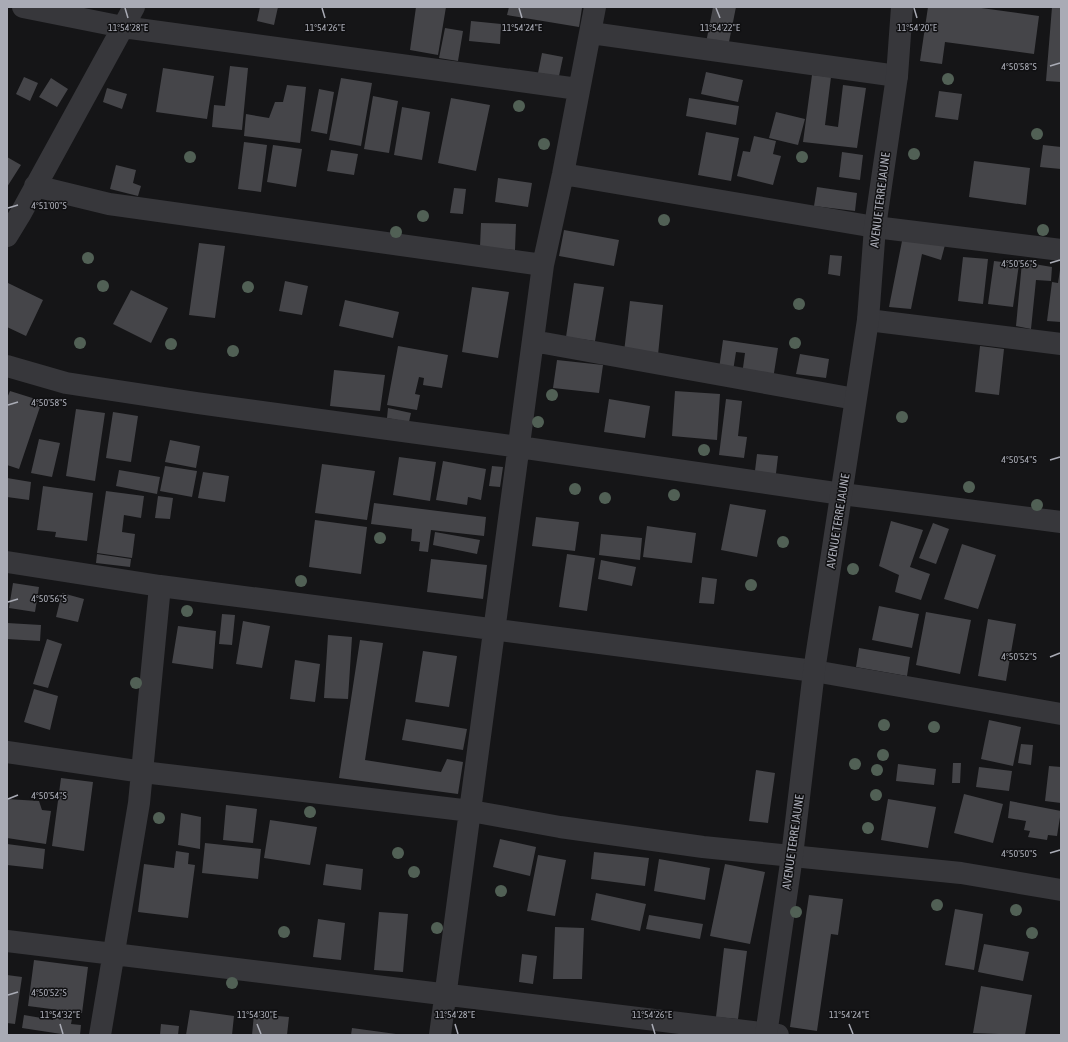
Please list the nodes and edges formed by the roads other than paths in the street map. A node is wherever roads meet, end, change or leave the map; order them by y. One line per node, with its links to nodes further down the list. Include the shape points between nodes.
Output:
1 (23, 7): 5 (street)
2 (134, 7): 5 (street)
3 (595, 7): 6 (street)
4 (902, 7): 7 (street, AVENUE TERRE JAUNE)
5 (124, 27): 8 (street); 10 (street)
6 (591, 34): 7 (street); 8 (street)
7 (897, 76): 12 (street, AVENUE TERRE JAUNE)
8 (578, 89): 9 (street)
9 (563, 174): 12 (street); 15 (street)
10 (35, 186): 11 (street); 15 (street, via 109,204)
11 (14, 210): 13 (street)
12 (875, 227): 14 (street); 16 (street, AVENUE TERRE JAUNE)
13 (7, 236)
14 (1061, 250)
15 (543, 266): 17 (street)
16 (868, 320): 18 (street); 20 (street, AVENUE TERRE JAUNE)
17 (533, 341): 20 (street); 21 (street)
18 (1061, 344)
19 (7, 366): 21 (street, via 66,383)
20 (855, 399): 22 (street, AVENUE TERRE JAUNE)
21 (519, 447): 22 (street); 26 (street)
22 (842, 494): 23 (street); 27 (street, AVENUE TERRE JAUNE)
23 (1061, 522)
24 (7, 562): 25 (street)
25 (160, 586): 26 (street); 30 (street)
26 (495, 628): 27 (street); 31 (street)
27 (814, 671): 28 (street); 32 (street, AVENUE TERRE JAUNE)
28 (1061, 714)
29 (7, 752): 30 (street)
30 (142, 772): 31 (street); 35 (street, via 140,803)
31 (471, 811): 32 (street, via 560,827 703,847); 36 (street)
32 (792, 856): 33 (street, via 961,873); 37 (street, AVENUE TERRE JAUNE)
33 (1061, 890)
34 (7, 941): 35 (street)
35 (114, 954): 36 (street); 38 (street)
36 (446, 994): 37 (street); 39 (street)
37 (770, 1034)
38 (100, 1035)
39 (440, 1035)

